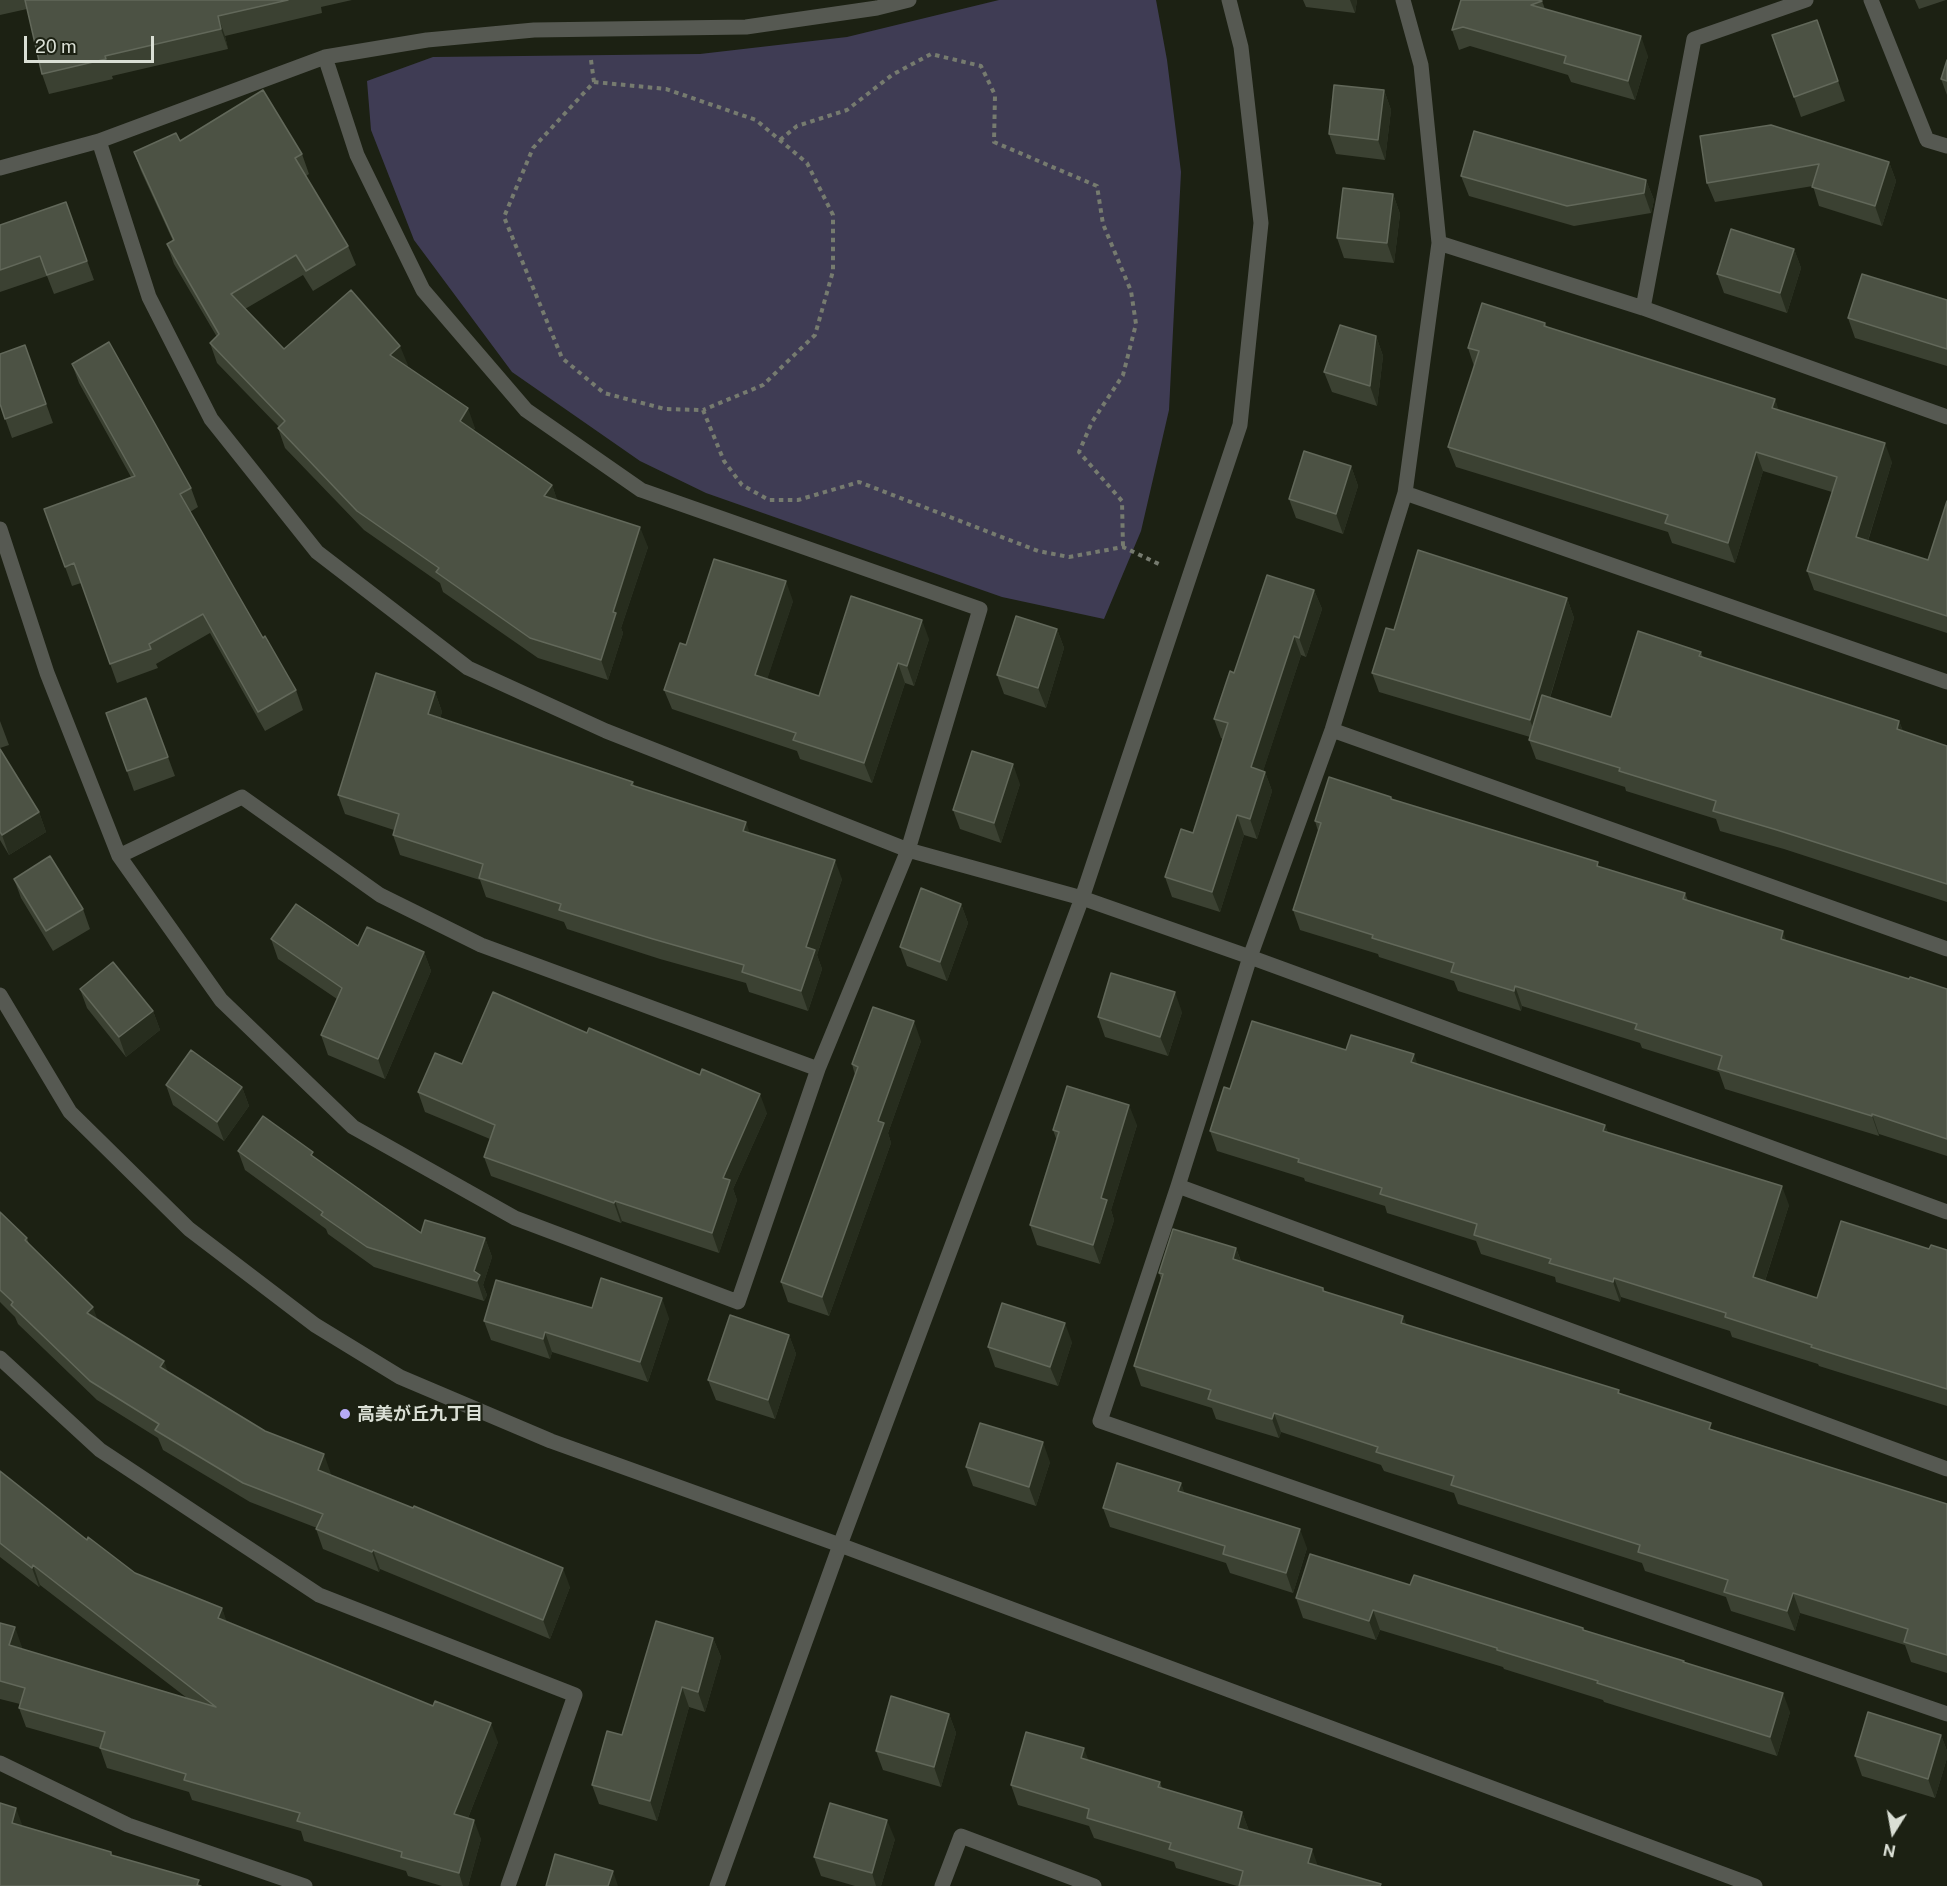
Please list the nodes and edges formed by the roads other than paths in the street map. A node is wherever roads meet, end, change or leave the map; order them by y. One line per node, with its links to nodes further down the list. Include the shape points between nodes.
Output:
1 (909, 0): 6 (street, via 746,27 534,30 427,40)
2 (1230, 0): 19 (street, via 1241,47 1261,223 1240,425)
3 (1403, 0): 10 (street, via 1421,65)
4 (1806, 0): 11 (street, via 1694,39)
5 (1871, 0): 8 (street, via 1927,140)
6 (325, 57): 7 (street); 17 (street, via 357,155 423,290 526,410 641,490 980,609)
7 (99, 141): 9 (street); 17 (street, via 149,297 211,418 317,552 468,668 606,731)
8 (1947, 146)
9 (0, 168)
10 (1439, 243): 11 (street); 13 (street)
11 (1643, 308): 12 (street)
12 (1947, 417)
13 (1405, 493): 15 (street); 16 (street)
14 (0, 529): 18 (street, via 47,673)
15 (1947, 682)
16 (1332, 730): 20 (street); 21 (street)
17 (908, 850): 19 (street); 23 (street)
18 (119, 856): 23 (street, via 242,797 380,895 481,945); 23 (street, via 221,1000 353,1127 515,1218 738,1302)
19 (1082, 898): 21 (street); 28 (street)
20 (1947, 950)
21 (1250, 957): 24 (street); 25 (street)
22 (0, 995): 28 (street, via 70,1112 189,1229 315,1325 400,1377 529,1432)
23 (818, 1069)
24 (1178, 1186): 27 (street); 29 (street, via 1100,1421)
25 (1947, 1212)
26 (0, 1358): 32 (street, via 100,1450 319,1595 574,1695)
27 (1947, 1469)
28 (840, 1545): 33 (street); 36 (street)
29 (1947, 1714)
30 (0, 1762): 31 (street, via 128,1825)
31 (305, 1886)
32 (507, 1886)
33 (717, 1886)
34 (942, 1886): 35 (street, via 961,1836)
35 (1094, 1886)
36 (1755, 1886)

